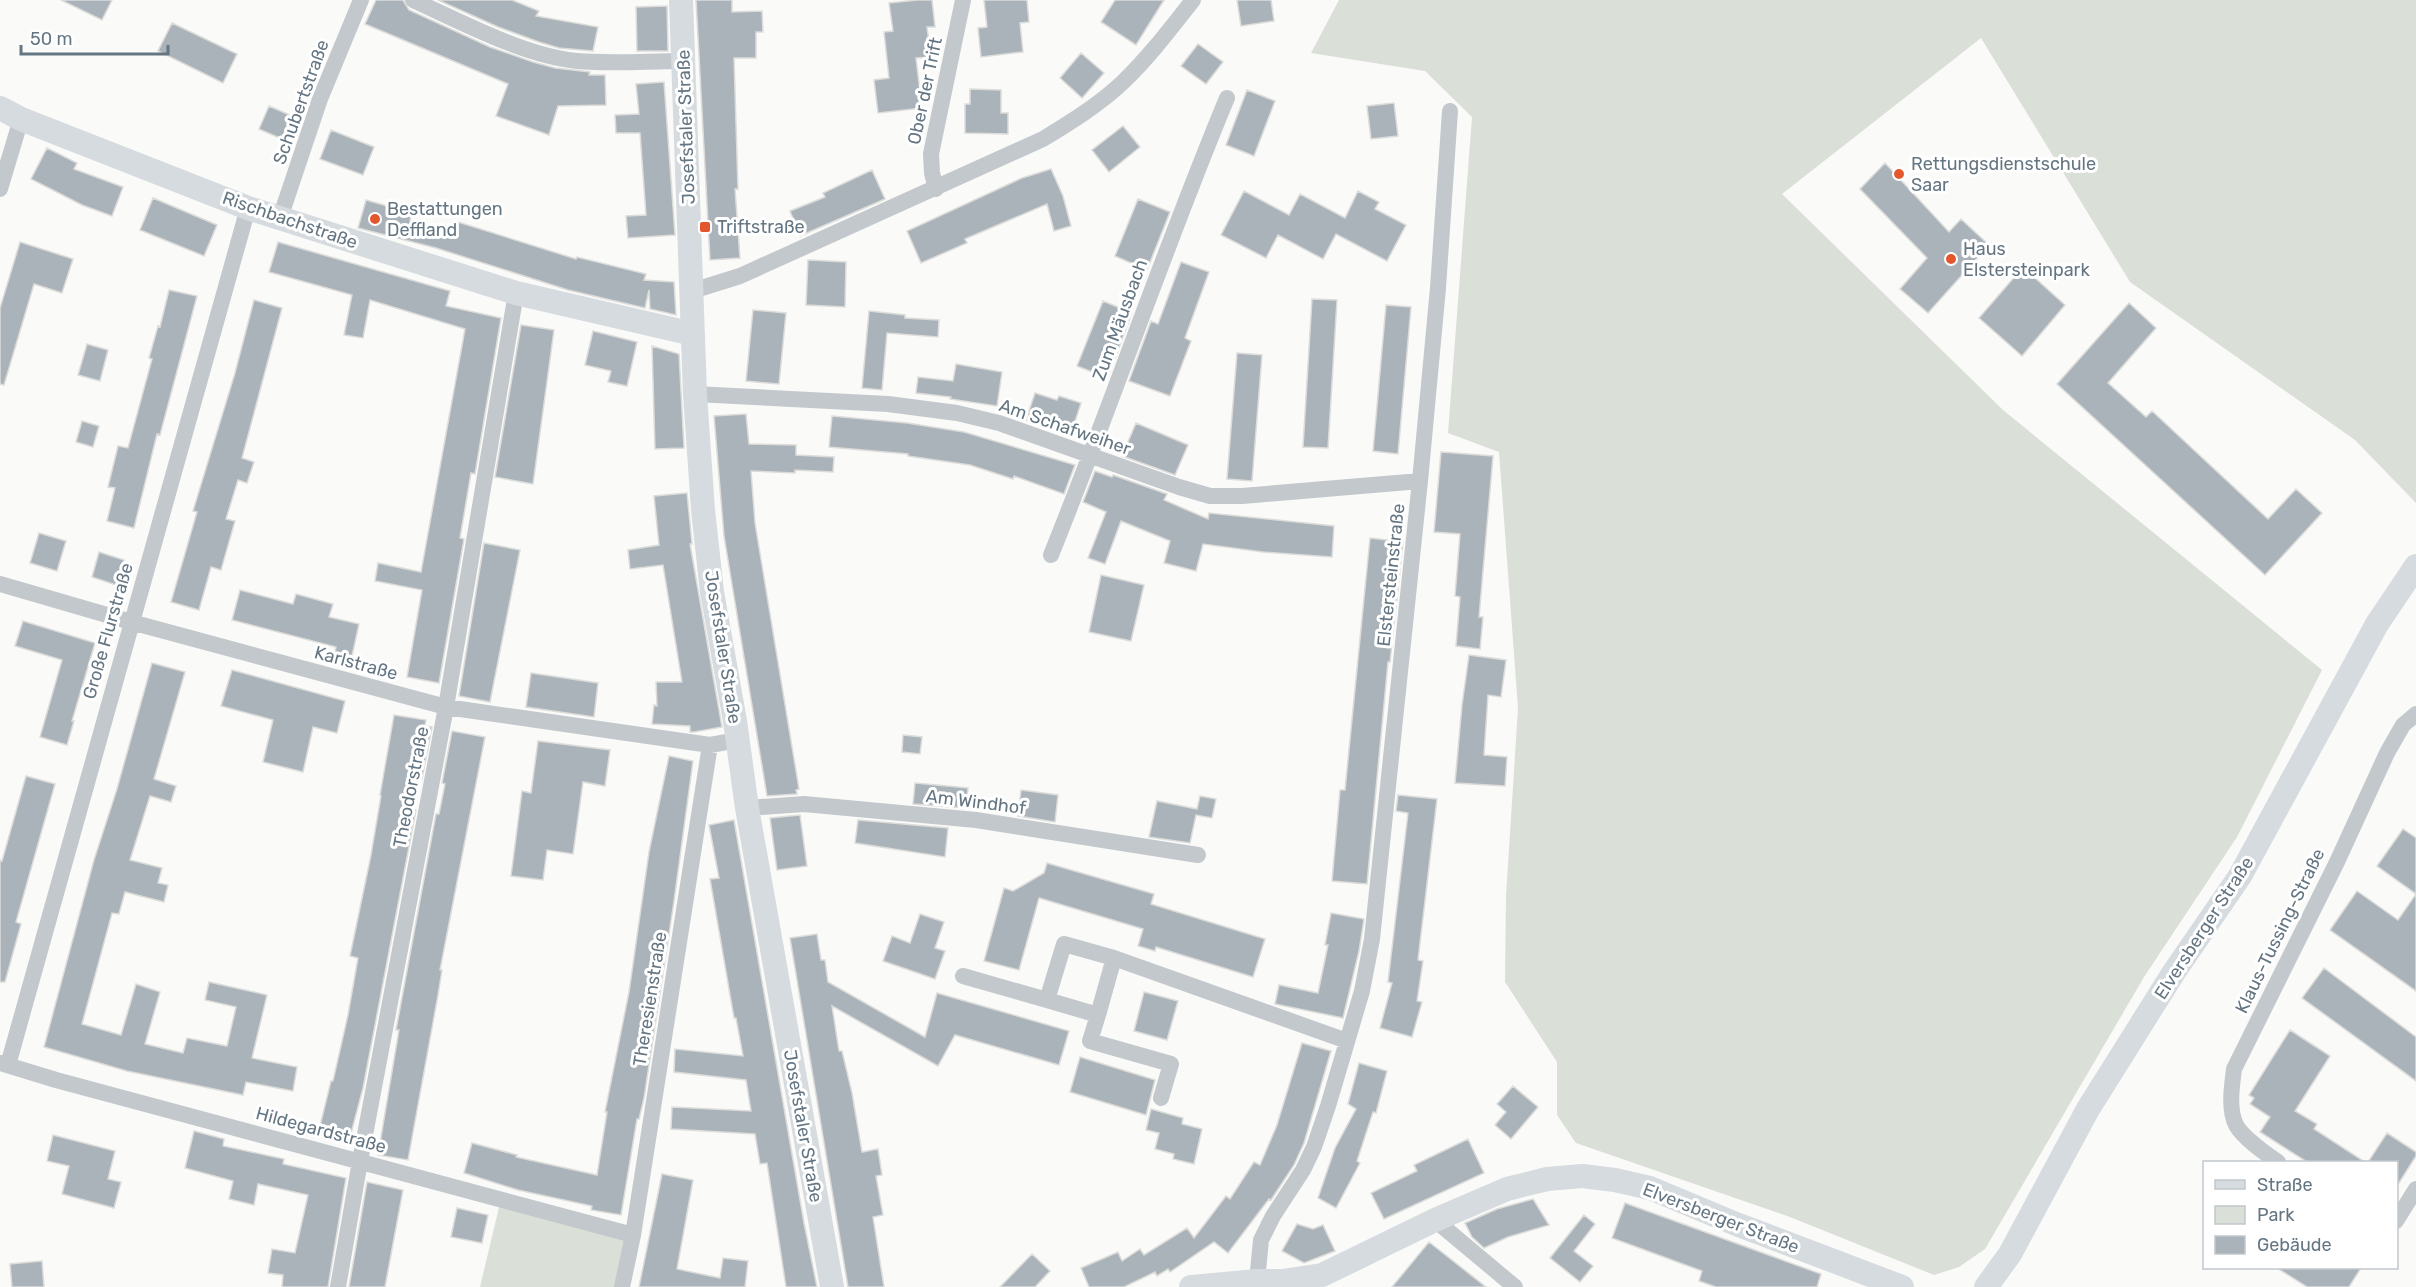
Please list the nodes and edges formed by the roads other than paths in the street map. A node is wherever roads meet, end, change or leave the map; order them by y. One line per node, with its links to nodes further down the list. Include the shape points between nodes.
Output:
1 (361, 0): 14 (street, Schubertstraße, via 320,99)
2 (413, 0): 6 (street, via 544,54 576,61)
3 (681, 0): 6 (street, Josefstaler Straße)
4 (963, 0): 12 (street, Ober der Trift, via 931,154)
5 (1193, 0): 12 (street, via 1122,83 1082,114 1043,139)
6 (683, 61): 15 (street, Josefstaler Straße)
7 (1227, 98): 19 (street, Zum Mäusbach)
8 (0, 108): 10 (street, Rischbachstraße)
9 (1450, 111): 20 (street, Elstersteinstraße)
10 (21, 119): 11 (street); 13 (street, Rischbachstraße)
11 (0, 189)
12 (936, 189): 15 (street, via 740,276)
13 (248, 208): 14 (street, Rischbachstraße); 24 (street, Große Flurstraße)
14 (280, 218): 16 (street, Rischbachstraße)
15 (692, 291): 17 (street, Josefstaler Straße)
16 (516, 293): 17 (street, Rischbachstraße); 25 (street, Theodorstraße)
17 (693, 334): 18 (street, Josefstaler Straße)
18 (695, 394): 19 (street, Am Schafweiher, via 888,404 957,413 999,423); 27 (street, Josefstaler Straße, via 712,592)
19 (1091, 455): 20 (street, Am Schafweiher, via 1210,496); 21 (street, Zum Mäusbach)
20 (1420, 480): 35 (street, Elstersteinstraße, via 1378,897 1368,964)
21 (1051, 555)
22 (2416, 566): 53 (street, Elversberger Straße, via 2377,624 2240,876 2088,1108 2010,1254)
23 (0, 584): 24 (street, Karlstraße)
24 (131, 622): 25 (street, Karlstraße); 36 (street, Große Flurstraße)
25 (446, 707): 28 (street, Karlstraße); 38 (street, Theodorstraße)
26 (2416, 714): 39 (street, Klaus-Tussing-Straße, via 2403,725 2387,753 2234,1069 2230,1094 2236,1125)
27 (738, 740): 28 (street); 29 (street, Josefstaler Straße)
28 (710, 746): 43 (street, Theresienstraße)
29 (747, 808): 30 (street, Am Windhof, via 804,804 976,820); 49 (street, Josefstaler Straße)
30 (1198, 855)
31 (1114, 958): 33 (street, via 1064,944); 34 (street); 35 (street)
32 (963, 976): 33 (street)
33 (1047, 1000): 34 (street)
34 (1098, 1015): 37 (street, via 1090,1041 1171,1064)
35 (1347, 1041): 44 (street, Elstersteinstraße, via 1314,1147 1261,1240)
36 (4, 1064): 38 (street, Hildegardstraße)
37 (1161, 1098)
38 (360, 1161): 43 (street, Hildegardstraße); 47 (street, Theodorstraße)
39 (2277, 1161)
40 (2416, 1189): 41 (street)
41 (2398, 1219)
42 (1435, 1220): 45 (street, Elversberger Straße); 51 (street); 52 (street, Elversberger Straße, via 1507,1189 1547,1179 1582,1176 1615,1180 1650,1188)
43 (633, 1234): 48 (street, Theresienstraße)
44 (1257, 1281): 46 (street, Elversberger Straße); 50 (street, Elversberger Straße)
45 (1326, 1281): 46 (street, Elversberger Straße)
46 (1283, 1284)
47 (338, 1287)
48 (622, 1287)
49 (831, 1287)
50 (1191, 1287)
51 (1515, 1287)
52 (1902, 1287)
53 (1986, 1287)

